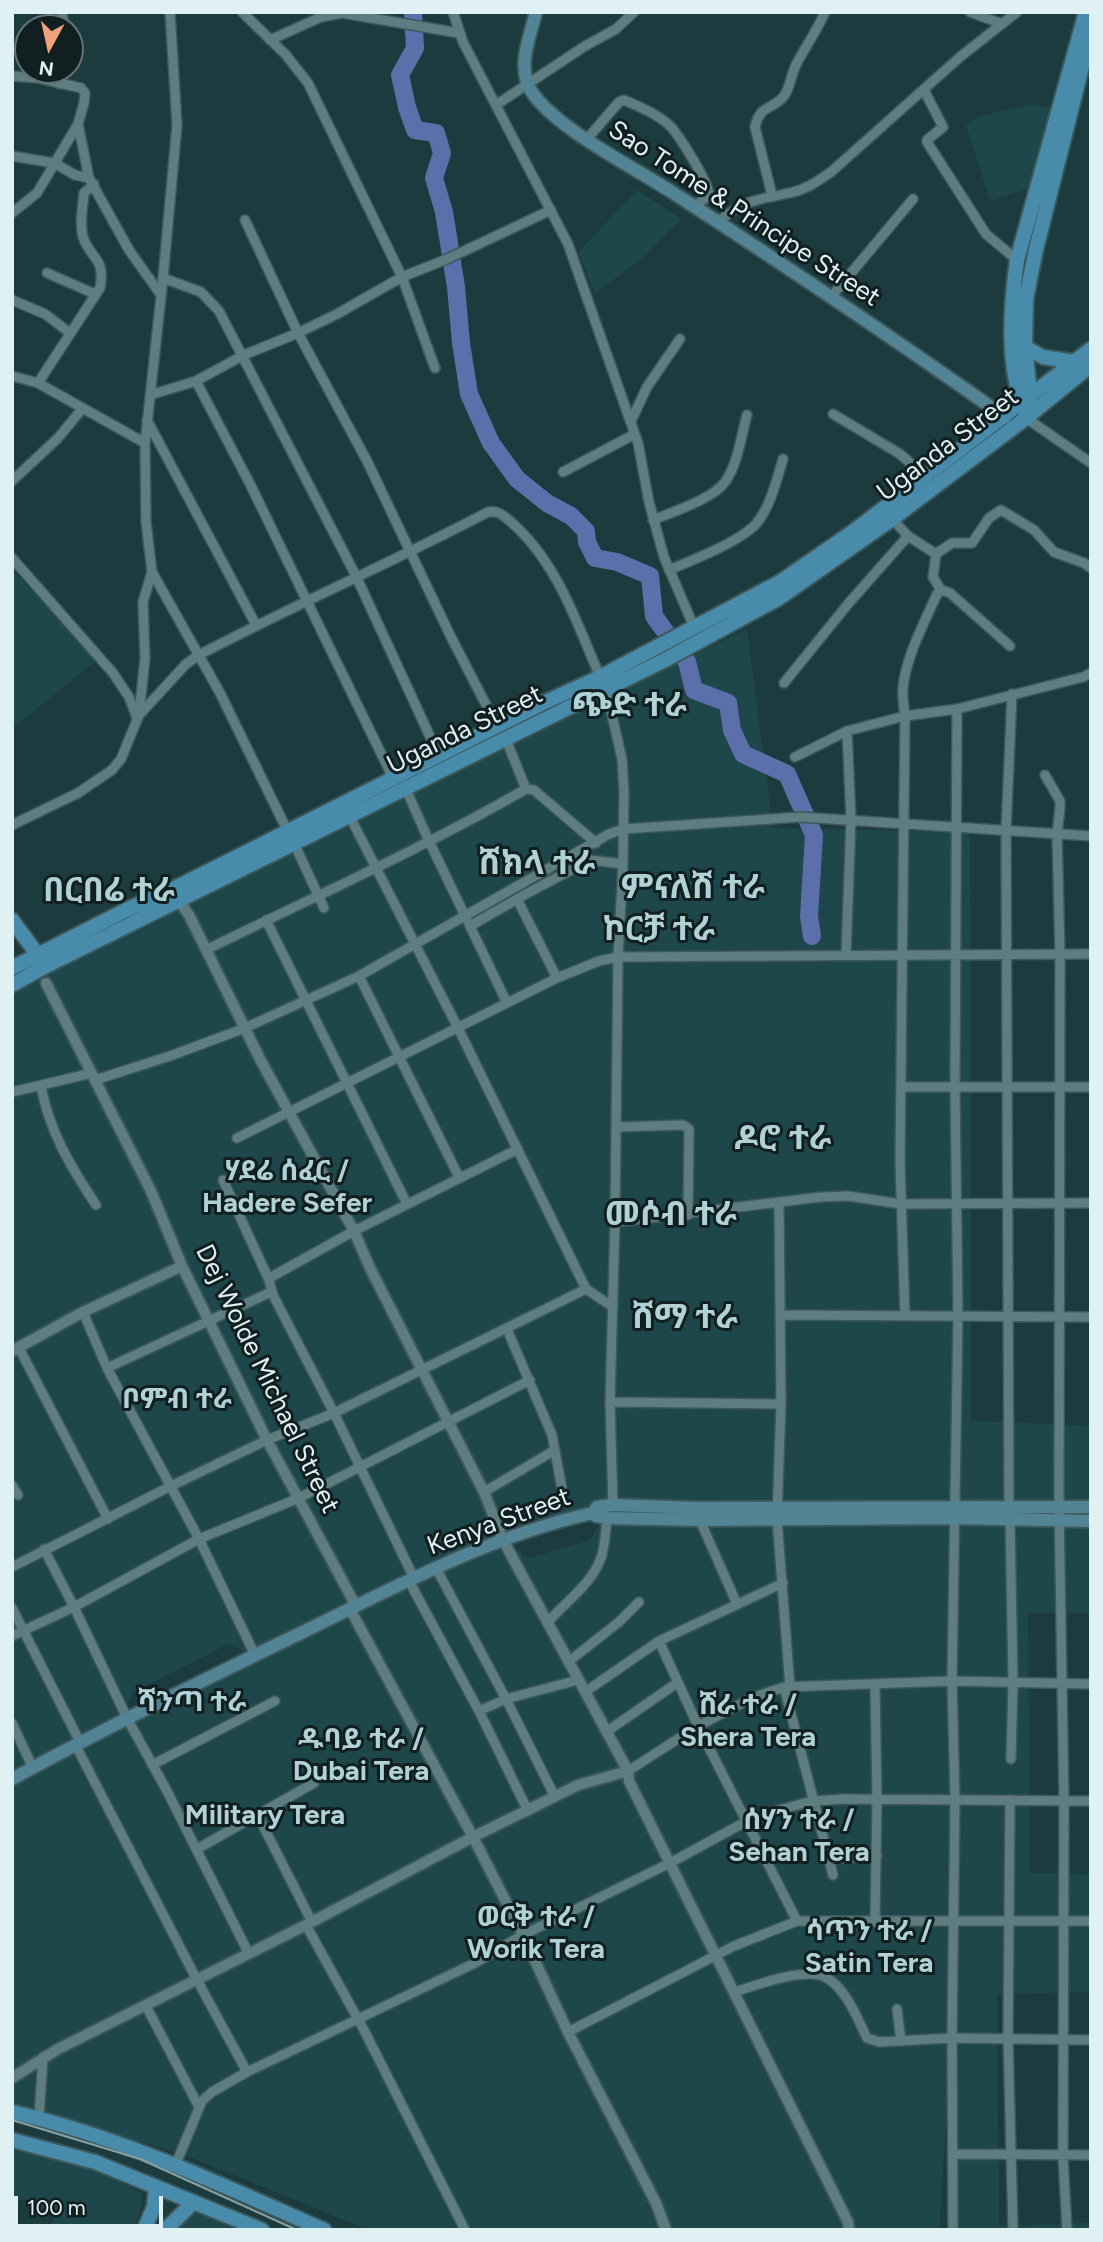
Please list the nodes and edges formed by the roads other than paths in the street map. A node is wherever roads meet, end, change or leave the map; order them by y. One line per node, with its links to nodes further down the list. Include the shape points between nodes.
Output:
1 (170, 12): 33 (street, via 177,125)
2 (242, 12): 13 (street)
3 (453, 12): 12 (street)
4 (536, 12): 15 (main road, via 524,60)
5 (634, 12): 15 (street, via 616,29)
6 (825, 12): 23 (street, via 794,68 786,93 764,108 756,121)
7 (970, 12): 10 (street)
8 (1017, 12): 10 (street)
9 (1086, 12): 30 (main road)
10 (1002, 24): 16 (street)
11 (1091, 32): 41 (main road, via 1031,271)
12 (458, 33): 13 (street, via 342,13 321,17); 17 (street)
13 (270, 40): 32 (street, via 308,83)
14 (60, 84): 18 (street, via 85,93)
15 (528, 86): 17 (street); 19 (main road, Sao Tome & Principe Street, via 549,112)
16 (924, 90): 23 (street, via 831,172 807,187); 30 (street, via 943,127 927,142 986,234)
17 (496, 105): 26 (street)
18 (78, 124): 21 (street); 22 (street)
19 (587, 139): 25 (main road, Sao Tome & Principe Street); 25 (street, via 624,100 659,118 673,129 707,185 709,196)
20 (12, 156): 21 (street)
21 (54, 163): 22 (street); 27 (street, via 37,193)
22 (92, 181): 34 (street, via 84,193 81,228 99,261 102,280); 35 (street, via 129,250)
23 (772, 195): 29 (street, via 741,205)
24 (913, 199): 36 (street)
25 (694, 206): 29 (main road, Sao Tome & Principe Street)
26 (551, 210): 32 (street); 57 (street, via 568,244)
27 (12, 213)
28 (245, 220): 39 (street)
29 (718, 222): 36 (main road, Sao Tome & Principe Street)
30 (1017, 260): 51 (main road, via 1011,300 1014,371)
31 (47, 273): 34 (street)
32 (402, 277): 39 (street); 46 (street)
33 (163, 278): 35 (street); 43 (street, via 210,299)
34 (95, 295): 38 (street)
35 (161, 295): 50 (street)
36 (831, 297): 55 (main road, Sao Tome & Principe Street)
37 (12, 300): 38 (street, via 45,314)
38 (70, 333): 49 (street)
39 (298, 333): 43 (street); 68 (street)
40 (680, 339): 57 (street, via 647,387)
41 (1025, 347): 44 (main road, via 1043,357); 51 (main road)
42 (1091, 349): 44 (main road, Uganda Street)
43 (244, 355): 48 (street); 74 (street)
44 (1075, 362): 51 (main road, Uganda Street)
45 (1091, 365): 51 (main road, Uganda Street)
46 (435, 368)
47 (12, 376): 49 (street)
48 (196, 381): 50 (street); 76 (street)
49 (38, 383): 52 (street)
50 (150, 396): 56 (street)
51 (1028, 407): 55 (main road, Uganda Street); 61 (street); 65 (main road, Uganda Street)
52 (82, 409): 59 (street); 64 (street)
53 (833, 414): 63 (street, via 900,454)
54 (747, 415): 66 (street, via 734,466 724,484)
55 (1004, 416): 63 (main road, Uganda Street)
56 (148, 420): 59 (street); 77 (street)
57 (631, 421): 58 (street)
58 (635, 434): 62 (street); 66 (street)
59 (145, 443): 73 (street)
60 (783, 459): 72 (street, via 756,524)
61 (1091, 463)
62 (563, 472)
63 (925, 476): 78 (main road, Uganda Street, via 791,575)
64 (12, 481)
65 (892, 519): 67 (street); 78 (main road, Uganda Street, via 779,598)
66 (653, 520): 72 (street)
67 (908, 536): 69 (street); 83 (street)
68 (410, 553): 74 (street); 82 (street, via 488,512 502,515 537,547); 89 (street)
69 (936, 554): 71 (street, via 952,543 972,542 989,518 1001,510 1034,530 1054,552); 75 (street, via 933,577)
70 (12, 558): 86 (street, via 113,673)
71 (1091, 568)
72 (669, 570): 78 (street)
73 (152, 572): 80 (street); 86 (street, via 143,602 145,658)
74 (356, 576): 76 (street); 90 (street)
75 (941, 590): 79 (street); 87 (street, via 906,672 902,692)
76 (307, 601): 77 (street); 93 (street)
77 (256, 625): 80 (street)
78 (690, 635): 82 (main road, Uganda Street)
79 (1010, 646)
80 (199, 655): 86 (street); 104 (street)
81 (1091, 673): 84 (street)
82 (603, 683): 89 (main road, Uganda Street); 100 (street, via 622,759)
83 (784, 683)
84 (1012, 694): 85 (street); 101 (street)
85 (957, 709): 87 (street); 99 (street)
86 (138, 716): 98 (street, via 112,770 78,793)
87 (905, 716): 88 (street); 97 (street)
88 (847, 731): 91 (street); 96 (street)
89 (501, 732): 90 (main road, Uganda Street); 93 (main road, Uganda Street); 94 (street)
90 (439, 755): 93 (main road, Uganda Street)
91 (795, 757)
92 (1045, 775): 102 (street, via 1060,801)
93 (399, 782): 95 (main road, Uganda Street); 104 (main road, Uganda Street); 105 (street)
94 (526, 789): 105 (street); 106 (street, via 534,790)
95 (349, 815): 104 (main road, Uganda Street); 109 (street)
96 (851, 819): 97 (street); 100 (street, via 800,817); 122 (street)
97 (904, 824): 99 (street); 123 (street)
98 (12, 825)
99 (955, 827): 101 (street); 124 (street)
100 (624, 829): 106 (street); 108 (street)
101 (1006, 831): 102 (street); 125 (street)
102 (1056, 834): 103 (street); 126 (street)
103 (1091, 836)
104 (291, 837): 111 (street); 112 (main road, Uganda Street)
105 (429, 841): 109 (street); 115 (street)
106 (592, 845): 107 (street); 110 (street)
107 (594, 860): 108 (street); 113 (street)
108 (624, 863): 127 (street)
109 (375, 869): 111 (street); 119 (street)
110 (519, 883): 113 (street); 115 (street)
111 (318, 894): 114 (street); 117 (street)
112 (176, 895): 120 (street); 128 (main road, Uganda Street)
113 (521, 896): 118 (street); 131 (street)
114 (324, 908)
115 (465, 914): 118 (street); 119 (street)
116 (12, 920): 128 (main road)
117 (266, 920): 120 (street); 134 (street)
118 (470, 926): 135 (street)
119 (416, 945): 130 (street); 137 (street)
120 (206, 950): 136 (street)
121 (1091, 954): 126 (street)
122 (846, 955): 123 (street); 127 (street)
123 (902, 955): 124 (street); 142 (street)
124 (956, 955): 125 (street); 143 (street)
125 (1007, 955): 126 (street); 144 (street)
126 (1060, 955): 145 (street)
127 (618, 957): 131 (street); 149 (street)
128 (42, 960): 129 (main road, Uganda Street); 132 (street, Dej Wolde Michael Street)
129 (19, 964): 132 (street); 133 (main road, Uganda Street)
130 (359, 976): 134 (street); 138 (street)
131 (557, 978): 135 (street)
132 (46, 983): 139 (street, Dej Wolde Michael Street)
133 (12, 985)
134 (307, 999): 136 (street); 140 (street)
135 (507, 1003): 137 (street)
136 (245, 1028): 139 (street); 148 (street)
137 (458, 1028): 138 (street); 151 (street)
138 (400, 1057): 140 (street); 152 (street)
139 (94, 1076): 141 (street); 165 (street, Dej Wolde Michael Street)
140 (348, 1084): 148 (street); 161 (street)
141 (41, 1086): 147 (street); 160 (street, via 60,1146)
142 (901, 1087): 143 (street); 158 (street)
143 (955, 1087): 144 (street); 159 (street)
144 (1009, 1087): 145 (street); 155 (street)
145 (1060, 1087): 146 (street); 156 (street)
146 (1091, 1087)
147 (12, 1092)
148 (289, 1111): 150 (street); 164 (street)
149 (617, 1127): 162 (street, via 683,1125 689,1129); 163 (street)
150 (237, 1138)
151 (518, 1149): 152 (street); 167 (street)
152 (459, 1177): 161 (street)
153 (223, 1180): 166 (street)
154 (779, 1202): 158 (street, via 848,1196); 162 (street); 171 (street)
155 (1008, 1203): 156 (street); 159 (street); 174 (street)
156 (1060, 1203): 157 (street); 175 (street)
157 (1091, 1203)
158 (901, 1204): 159 (street); 172 (street)
159 (957, 1204): 173 (street)
160 (96, 1205)
161 (407, 1205): 164 (street)
162 (688, 1215): 163 (street)
163 (615, 1222): 169 (street)
164 (354, 1231): 166 (street); 181 (street)
165 (182, 1266): 170 (street); 177 (street, Dej Wolde Michael Street)
166 (269, 1280): 168 (street)
167 (586, 1289): 169 (street); 178 (street)
168 (271, 1292): 177 (street); 185 (street)
169 (613, 1307): 183 (street)
170 (83, 1312): 179 (street); 180 (street)
171 (780, 1315): 172 (street); 184 (street)
172 (905, 1316): 173 (street)
173 (958, 1316): 174 (street); 199 (street)
174 (1007, 1317): 175 (street); 202 (street)
175 (1060, 1317): 176 (street); 197 (street)
176 (1091, 1317)
177 (209, 1322): 180 (street); 187 (street, Dej Wolde Michael Street)
178 (507, 1329): 181 (street); 182 (street)
179 (15, 1350): 205 (street)
180 (107, 1368): 191 (street)
181 (421, 1370): 185 (street); 186 (street)
182 (530, 1380): 186 (street); 188 (street)
183 (610, 1402): 184 (street); 196 (street)
184 (781, 1404): 201 (street)
185 (334, 1413): 187 (street); 189 (street)
186 (447, 1421): 189 (street); 193 (street)
187 (267, 1440): 191 (street); 195 (street, Dej Wolde Michael Street)
188 (555, 1450): 192 (street); 193 (street)
189 (359, 1467): 195 (street); 213 (street)
190 (12, 1485): 194 (street)
191 (169, 1487): 205 (street); 208 (street)
192 (562, 1489)
193 (484, 1492): 209 (street)
194 (18, 1495)
195 (299, 1499): 208 (street); 218 (street, Dej Wolde Michael Street)
196 (613, 1505): 200 (main road, via 597,1507); 203 (main road)
197 (1059, 1507): 198 (main road); 202 (main road); 206 (street)
198 (1091, 1507)
199 (954, 1512): 201 (main road); 202 (main road); 227 (street)
200 (593, 1513): 204 (main road, Kenya Street); 209 (main road, Kenya Street)
201 (777, 1513): 203 (main road); 214 (street)
202 (1010, 1513): 206 (main road); 228 (street)
203 (697, 1514): 204 (main road, Kenya Street); 216 (street)
204 (607, 1518): 220 (street, via 596,1569)
205 (108, 1519): 210 (street)
206 (1060, 1521): 207 (main road); 230 (street)
207 (1091, 1521)
208 (199, 1539): 217 (street); 224 (street)
209 (503, 1540): 212 (main road, Kenya Street); 220 (street)
210 (44, 1549): 211 (street); 217 (street)
211 (12, 1567)
212 (436, 1568): 213 (main road, Kenya Street); 235 (street)
213 (412, 1580): 218 (main road, Kenya Street); 237 (street)
214 (783, 1583): 216 (street); 233 (street)
215 (639, 1602): 225 (street)
216 (737, 1604): 223 (street)
217 (75, 1606): 221 (street); 238 (street)
218 (353, 1607): 224 (main road, Kenya Street); 259 (street, Dej Wolde Michael Street)
219 (12, 1608): 221 (street)
220 (547, 1623): 225 (street)
221 (24, 1630): 222 (street); 242 (street)
222 (12, 1636)
223 (659, 1641): 229 (street); 234 (street)
224 (255, 1655): 238 (main road, Kenya Street)
225 (568, 1662): 226 (street)
226 (578, 1680): 234 (street); 235 (street)
227 (952, 1681): 228 (street); 232 (street); 251 (street)
228 (1013, 1682): 230 (street); 243 (street)
229 (677, 1683): 240 (street); 241 (street)
230 (1063, 1683): 231 (street); 254 (street)
231 (1091, 1684)
232 (875, 1685): 233 (street); 250 (street)
233 (787, 1687): 240 (street, via 754,1697); 253 (street)
234 (585, 1692): 241 (street)
235 (506, 1699): 237 (street); 249 (street)
236 (275, 1701): 244 (street)
237 (479, 1711): 256 (street)
238 (128, 1720): 242 (main road, Kenya Street); 244 (street)
239 (12, 1723): 245 (street)
240 (698, 1726): 246 (street); 258 (street)
241 (606, 1732): 246 (street)
242 (78, 1745): 245 (main road, Kenya Street); 275 (street)
243 (1011, 1759)
244 (152, 1765): 260 (street)
245 (33, 1768): 247 (main road, Kenya Street)
246 (628, 1771): 249 (street, via 578,1785); 263 (street)
247 (12, 1779)
248 (314, 1783): 257 (street)
249 (555, 1797): 256 (street)
250 (877, 1799): 251 (street); 253 (street); 261 (street)
251 (955, 1800): 252 (street); 266 (street)
252 (1010, 1800): 254 (street); 267 (street)
253 (812, 1801): 258 (street); 262 (street)
254 (1063, 1801): 255 (street); 270 (street)
255 (1091, 1801)
256 (528, 1811): 259 (street)
257 (257, 1814): 260 (street); 271 (street)
258 (747, 1821): 263 (street); 265 (street)
259 (473, 1837): 271 (street); 272 (street, Dej Wolde Michael Street)
260 (197, 1849): 273 (street)
261 (877, 1856): 262 (street); 269 (street)
262 (828, 1859): 264 (street)
263 (670, 1863): 272 (street); 274 (street)
264 (833, 1875)
265 (797, 1921): 269 (street); 274 (street)
266 (955, 1921): 267 (street); 269 (street); 281 (street)
267 (1008, 1921): 270 (street); 282 (street)
268 (1091, 1921): 270 (street)
269 (875, 1922)
270 (1064, 1922): 283 (street)
271 (309, 1923): 273 (street); 279 (street)
272 (523, 1935): 279 (street); 280 (street, Dej Wolde Michael Street)
273 (248, 1952): 275 (street)
274 (717, 1955): 276 (street); 280 (street)
275 (196, 1978): 277 (street); 287 (street)
276 (735, 1992): 285 (street, via 786,1977 821,1976 839,1989 867,2038); 306 (street)
277 (146, 2006): 286 (street); 289 (street)
278 (897, 2009): 285 (street)
279 (358, 2018): 287 (street); 304 (street)
280 (568, 2032): 305 (street, Dej Wolde Michael Street)
281 (952, 2038): 282 (street); 285 (street); 293 (street)
282 (1008, 2038): 283 (street); 295 (street)
283 (1063, 2040): 284 (street); 296 (street)
284 (1091, 2040)
285 (901, 2041)
286 (43, 2057): 288 (street); 291 (street)
287 (247, 2072): 289 (street, via 212,2092)
288 (12, 2078)
289 (199, 2107): 297 (street)
290 (12, 2112): 291 (main road)
291 (39, 2118): 297 (main road)
292 (12, 2140): 298 (main road, via 84,2158)
293 (954, 2154): 295 (street); 307 (street)
294 (1091, 2155): 296 (street)
295 (1010, 2156): 296 (street); 308 (street)
296 (1063, 2156): 309 (street)
297 (175, 2166): 303 (main road)
298 (156, 2188): 299 (main road); 301 (main road)
299 (194, 2202): 300 (main road); 302 (main road)
300 (255, 2228)
301 (144, 2230)
302 (165, 2230)
303 (324, 2230)
304 (465, 2230)
305 (666, 2230)
306 (849, 2230)
307 (953, 2230)
308 (1013, 2230)
309 (1067, 2230)

